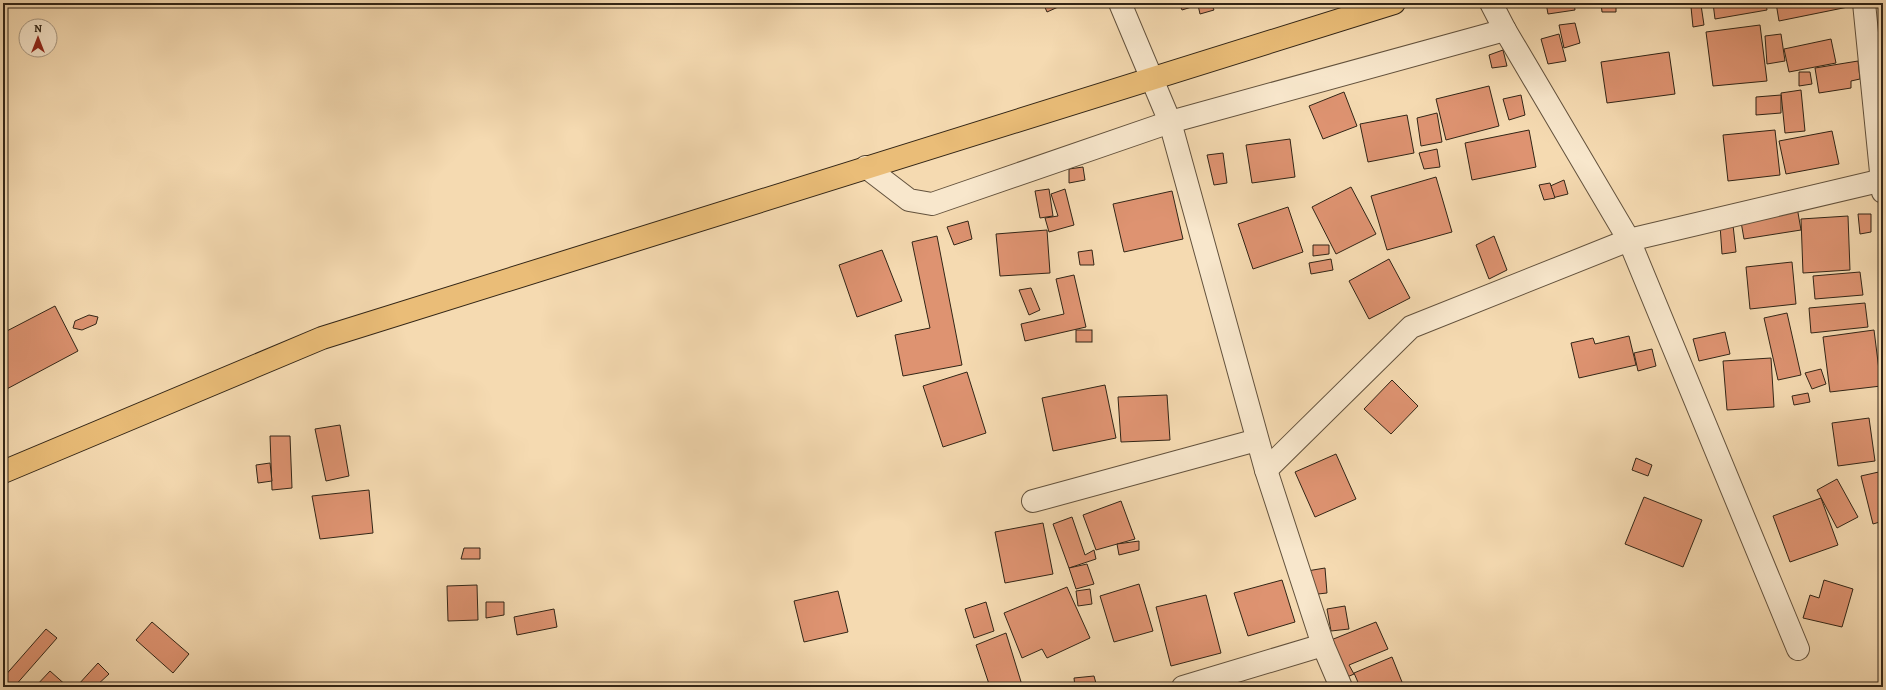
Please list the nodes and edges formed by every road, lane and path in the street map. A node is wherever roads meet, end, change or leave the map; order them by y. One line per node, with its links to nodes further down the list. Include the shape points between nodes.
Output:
1 (1120, 3): 6 (street)
2 (1394, 3): 6 (highway)
3 (1492, 3): 5 (street)
4 (1864, 3): 9 (street)
5 (1505, 30): 7 (street); 10 (street)
6 (1153, 78): 7 (street); 8 (highway)
7 (1170, 122): 8 (street, via 932,204 909,200); 11 (street)
8 (866, 167): 13 (highway, via 322,338)
9 (1882, 184): 10 (street)
10 (1629, 240): 12 (street, via 1411,327); 16 (street)
11 (1257, 440): 12 (street); 14 (street)
12 (1266, 470): 15 (street)
13 (3, 472)
14 (1033, 501)
15 (1323, 645): 17 (street); 18 (street)
16 (1798, 649)
17 (1183, 687)
18 (1341, 687)

